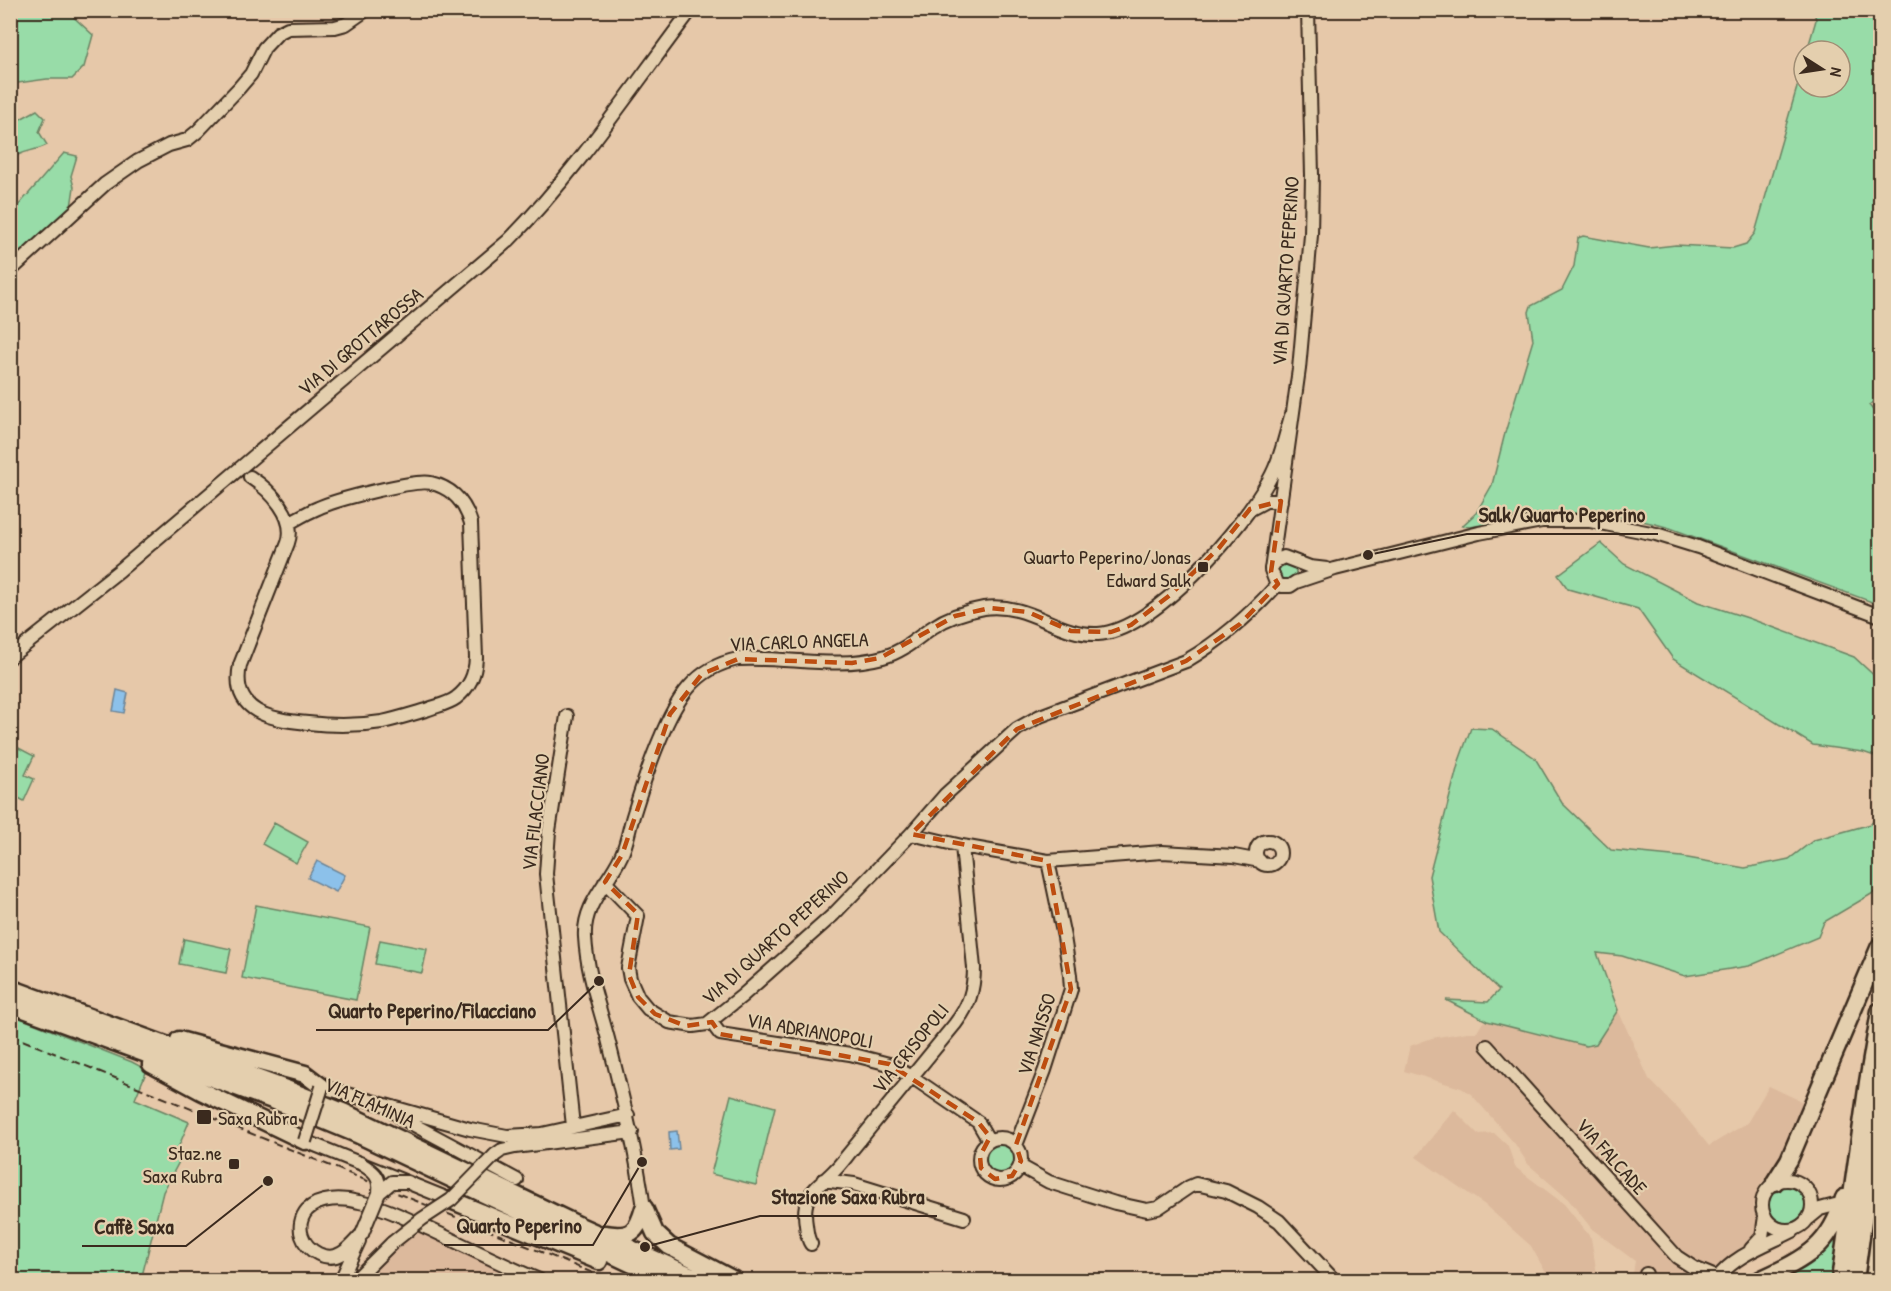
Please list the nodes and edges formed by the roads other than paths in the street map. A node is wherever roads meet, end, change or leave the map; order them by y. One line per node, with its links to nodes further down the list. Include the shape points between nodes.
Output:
1 (366, 10): 4 (street, via 335,27 288,28 278,33 264,48 251,74 198,131 187,140 138,161 105,184)
2 (691, 10): 6 (street, VIA DI GROTTAROSSA, via 525,224)
3 (1308, 10): 5 (street, VIA DI QUARTO PEPERINO, via 1311,235 1306,308)
4 (10, 271)
5 (1291, 416): 8 (street, VIA DI QUARTO PEPERINO); 9 (street, via 1274,470)
6 (242, 467): 7 (street); 12 (street, VIA DI GROTTAROSSA)
7 (253, 483): 12 (street, via 233,482); 13 (street)
8 (1283, 485): 9 (street); 10 (street, VIA DI QUARTO PEPERINO)
9 (1262, 491): 11 (street)
10 (1281, 501): 11 (street, via 1266,501); 14 (street, VIA DI QUARTO PEPERINO)
11 (1250, 509): 27 (street, VIA CARLO ANGELA, via 1219,548 1177,588 1141,619 1111,632 1071,631 1028,612 990,608 955,616 880,658 832,663 753,658 711,668 687,687 670,714 648,768 622,855)
12 (191, 510): 21 (street, VIA DI GROTTAROSSA)
13 (289, 523): 13 (street, via 320,507 420,482 452,492 462,502 471,523 476,658 472,679 465,690 450,702 410,715 345,726 274,719 250,705 238,682 240,665 288,543)
14 (1277, 532): 15 (street, via 1282,550); 16 (street, VIA DI QUARTO PEPERINO)
15 (1292, 559): 16 (street, via 1278,559); 17 (street, via 1316,568); 18 (street, via 1300,571)
16 (1272, 568): 19 (street, via 1272,578)
17 (1335, 569): 18 (street); 20 (street, via 1542,521 1590,521 1698,547)
18 (1296, 582): 19 (street)
19 (1278, 584): 23 (street, VIA DI QUARTO PEPERINO, via 1225,637 1193,657 1017,729 945,795)
20 (1881, 616)
21 (10, 657)
22 (567, 716): 42 (street, VIA FILACCIANO, via 546,874)
23 (911, 834): 24 (street); 32 (street, VIA DI QUARTO PEPERINO, via 833,915)
24 (962, 846): 26 (street); 36 (street, VIA CRISOPOLI, via 974,968 969,1004)
25 (1254, 858): 26 (street, via 1162,852)
26 (1048, 861): 46 (street, VIA NAISSO, via 1071,988)
27 (605, 882): 32 (street, VIA DI QUARTO PEPERINO, via 637,914 628,968 643,1003 655,1014 677,1024 698,1026); 41 (street, via 587,912 585,935 591,981)
28 (1881, 946): 52 (highway, via 1789,1160)
29 (10, 988): 33 (highway, VIA FLAMINIA)
30 (10, 1004): 34 (highway, VIA FLAMINIA)
31 (1881, 1011): 37 (highway)
32 (711, 1022): 36 (street, VIA ADRIANOPOLI, via 720,1034 850,1054 889,1064)
33 (117, 1027): 38 (highway, via 305,1074); 61 (highway, VIA FLAMINIA, via 345,1113)
34 (100, 1037): 44 (highway); 73 (highway, VIA FLAMINIA, via 357,1134)
35 (1487, 1046): 67 (street, VIA FALCADE, via 1677,1257)
36 (912, 1077): 45 (street, VIA ADRIANOPOLI, via 978,1122); 50 (street, VIA CRISOPOLI, via 836,1170)
37 (1868, 1082): 77 (highway, via 1846,1190 1831,1229 1812,1252); 78 (highway)
38 (322, 1087): 40 (street); 44 (street, bridge)
39 (1881, 1098): 79 (highway)
40 (393, 1107): 42 (street, via 507,1136 542,1134); 49 (street, via 403,1119)
41 (628, 1115): 42 (street); 43 (street)
42 (573, 1126)
43 (632, 1132): 55 (street, bridge, via 502,1150); 56 (street)
44 (305, 1141): 47 (street)
45 (989, 1141): 46 (street, via 1003,1138); 48 (street, via 980,1156 981,1168 989,1177 1007,1179)
46 (1016, 1145): 48 (street, via 1021,1155)
47 (360, 1163): 51 (street, bridge); 53 (street, bridge, via 378,1177)
48 (1020, 1166): 76 (street, via 1049,1182 1147,1210 1158,1208 1196,1184 1226,1191 1279,1221)
49 (518, 1180)
50 (823, 1180): 58 (street, via 854,1184); 64 (street, VIA CRISOPOLI, via 805,1205)
51 (408, 1182): 53 (street, bridge, via 389,1184); 55 (street)
52 (1775, 1182): 54 (street, via 1794,1181); 57 (street, via 1762,1200)
53 (379, 1193): 62 (street, bridge)
54 (1809, 1194): 59 (street); 59 (street, via 1835,1205 1820,1209)
55 (450, 1200): 65 (street, bridge); 72 (highway)
56 (644, 1208): 61 (highway, via 639,1225 631,1233); 75 (highway, via 655,1233 669,1246)
57 (1765, 1216): 60 (street, via 1777,1228); 66 (street, via 1762,1237)
58 (964, 1218)
59 (1809, 1218): 60 (street)
60 (1797, 1229): 66 (street)
61 (591, 1231): 74 (highway, VIA FLAMINIA)
62 (362, 1234): 68 (street); 71 (street, via 341,1254 323,1256 311,1250 302,1238 302,1219 311,1207 324,1201 362,1202 404,1217)
63 (1881, 1234): 80 (highway)
64 (811, 1244)
65 (388, 1247): 69 (street); 70 (street)
66 (1746, 1253): 67 (street)
67 (1717, 1279)
68 (341, 1281)
69 (355, 1281)
70 (364, 1281)
71 (539, 1281)
72 (658, 1281)
73 (666, 1281)
74 (701, 1281)
75 (734, 1281)
76 (1334, 1281)
77 (1760, 1281)
78 (1840, 1281)
79 (1855, 1281)
80 (1874, 1281)

